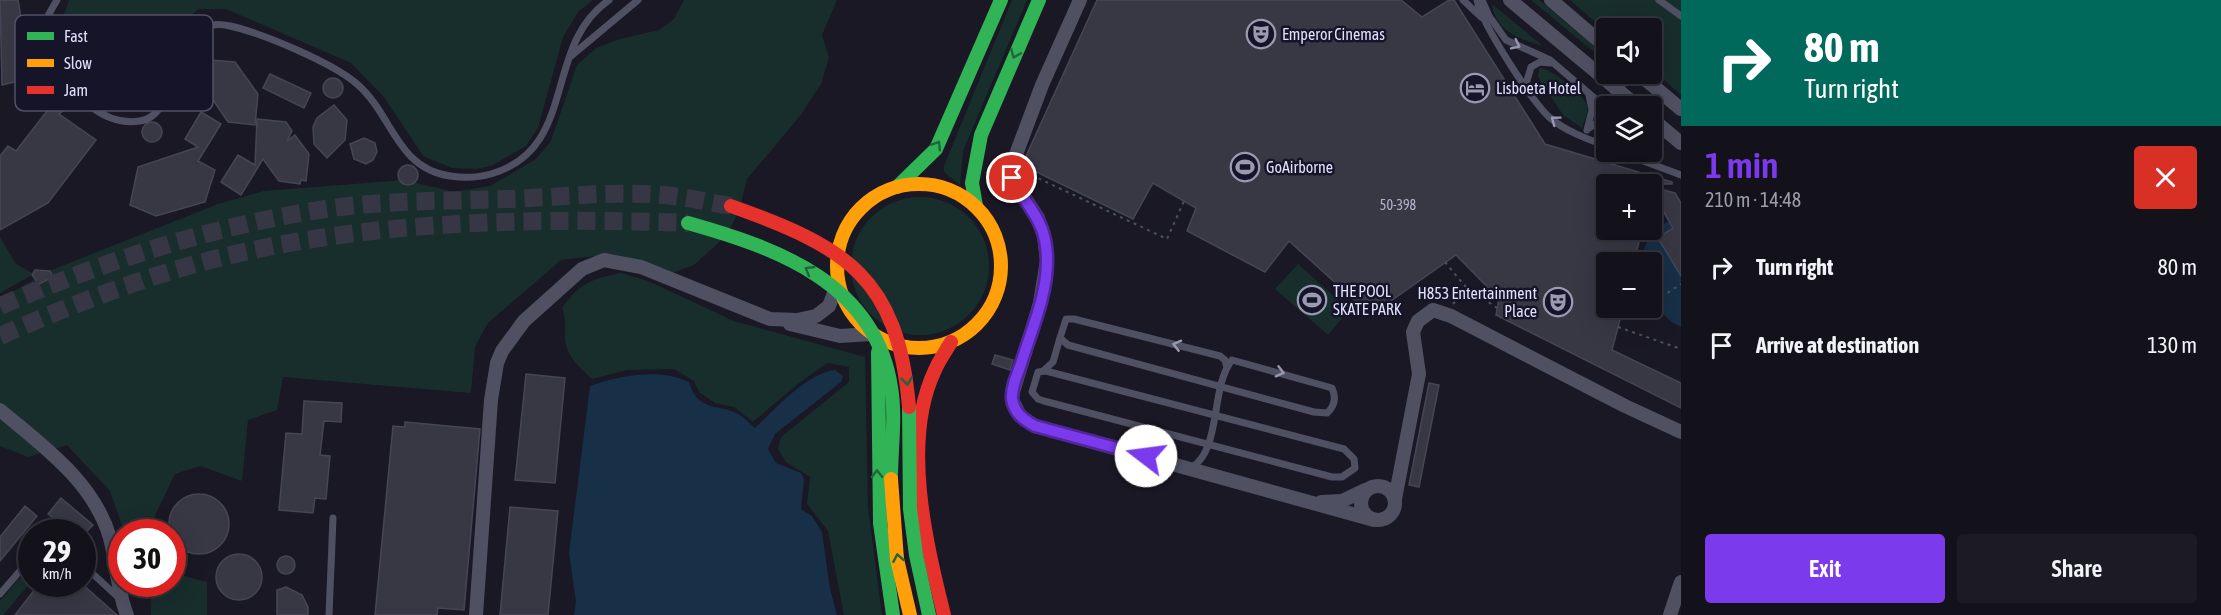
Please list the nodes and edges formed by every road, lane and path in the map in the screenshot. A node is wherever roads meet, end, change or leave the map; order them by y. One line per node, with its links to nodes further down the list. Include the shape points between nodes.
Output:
1 (57, 0): 13 (lane)
2 (609, 0): 18 (lane, via 582,25)
3 (638, 0): 18 (lane)
4 (1001, 0): 37 (main road, one-way to 4, via 936,149)
5 (1039, 0): 40 (main road, one-way to 40, via 981,135 972,183)
6 (1080, 0): 35 (street)
7 (1463, 0): 15 (lane)
8 (1477, 0): 15 (lane)
9 (1482, 0): 19 (lane, one-way to 19, via 1506,39)
10 (1510, 0): 23 (street)
11 (1551, 0): 17 (street)
12 (1659, 0): 14 (lane)
13 (48, 15)
14 (1681, 16)
15 (1485, 21): 22 (lane)
16 (213, 27): 18 (lane, via 229,25 313,58 357,84 417,165 438,174 466,178 492,174 535,148 550,122)
17 (1596, 38)
18 (569, 58)
19 (1554, 63): 22 (lane, via 1540,62 1531,67); 24 (lane)
20 (1618, 84): 23 (street)
21 (1651, 84): 27 (street)
22 (1526, 86): 32 (lane, one-way to 22, via 1556,122 1540,108)
23 (1615, 88): 25 (street)
24 (1588, 92): 26 (lane); 30 (lane, via 1593,105 1587,130)
25 (1625, 96)
26 (1596, 99)
27 (1681, 109)
28 (98, 111): 29 (lane, via 141,122)
29 (157, 111)
30 (1596, 121)
31 (1662, 127): 33 (street)
32 (1596, 141)
33 (1681, 143)
34 (1646, 162): 36 (lane)
35 (1012, 165): 38 (path, via 1167,239); 64 (street, via 1014,181 1038,218 1047,261 1040,303 1013,392 1015,409 1035,426)
36 (1681, 176)
37 (897, 187): 40 (main road, via 940,186); 43 (main road, via 872,199 854,217 844,235 837,264)
38 (1184, 201)
39 (731, 206): 81 (main road, one-way to 81, bridge, via 822,243 867,278 890,312 905,359 912,530)
40 (976, 206): 53 (main road, via 992,226 998,242 1001,276 994,300 981,321)
41 (688, 224): 80 (main road, one-way to 41, bridge, via 894,534 891,385 875,332 831,283 808,269 764,247)
42 (1445, 262): 45 (path)
43 (838, 283): 49 (street, via 829,306 816,316); 51 (main road, via 850,309)
44 (1681, 284): 46 (path)
45 (1467, 287): 47 (path); 48 (path)
46 (1662, 296)
47 (1497, 308)
48 (1446, 314): 60 (street); 61 (street, via 1438,310 1426,313 1415,325 1413,340 1419,374)
49 (770, 319): 51 (street, via 840,336); 78 (street, via 641,267 604,260 582,269 524,321 502,351 493,382)
50 (1618, 327): 54 (path)
51 (872, 334): 53 (main road, via 910,348); 79 (main road, one-way to 51, via 878,522 880,374)
52 (1060, 338): 55 (lane, one-way to 52, via 1220,356 1071,318 1064,322); 56 (lane, via 1053,362); 57 (lane, via 1068,345)
53 (951, 342): 82 (main road, via 938,360 931,380 921,440 924,526)
54 (1681, 349)
55 (1227, 368): 57 (lane); 57 (lane, one-way to 57, via 1235,360 1328,385 1335,393 1334,403 1331,410 1322,413)
56 (1043, 371): 59 (lane); 62 (lane, via 1038,372 1032,392 1038,399)
57 (1222, 387): 59 (lane)
58 (0, 410): 75 (street, via 63,462 99,512 110,540)
59 (1215, 416): 62 (lane); 62 (lane, via 1344,449 1354,459 1355,468 1342,477 1332,477)
60 (1681, 432)
61 (1406, 442): 66 (street, via 1392,471); 67 (street)
62 (1208, 444): 63 (lane)
63 (1204, 455): 64 (lane); 65 (lane)
64 (1191, 468): 65 (street)
65 (1212, 473): 68 (street)
66 (1370, 488): 67 (street, via 1387,488); 68 (street, via 1342,501); 70 (street, via 1361,499 1362,510)
67 (1395, 499): 70 (street, via 1390,515)
68 (1307, 500): 70 (street)
69 (333, 518): 77 (lane)
70 (1374, 520)
71 (18, 573): 74 (lane)
72 (96, 577): 75 (lane)
73 (1681, 582): 83 (street)
74 (0, 594)
75 (121, 600): 76 (street)
76 (127, 615)
77 (329, 615)
78 (476, 615)
79 (893, 615)
80 (910, 615)
81 (929, 615)
82 (944, 615)
83 (1670, 615)

